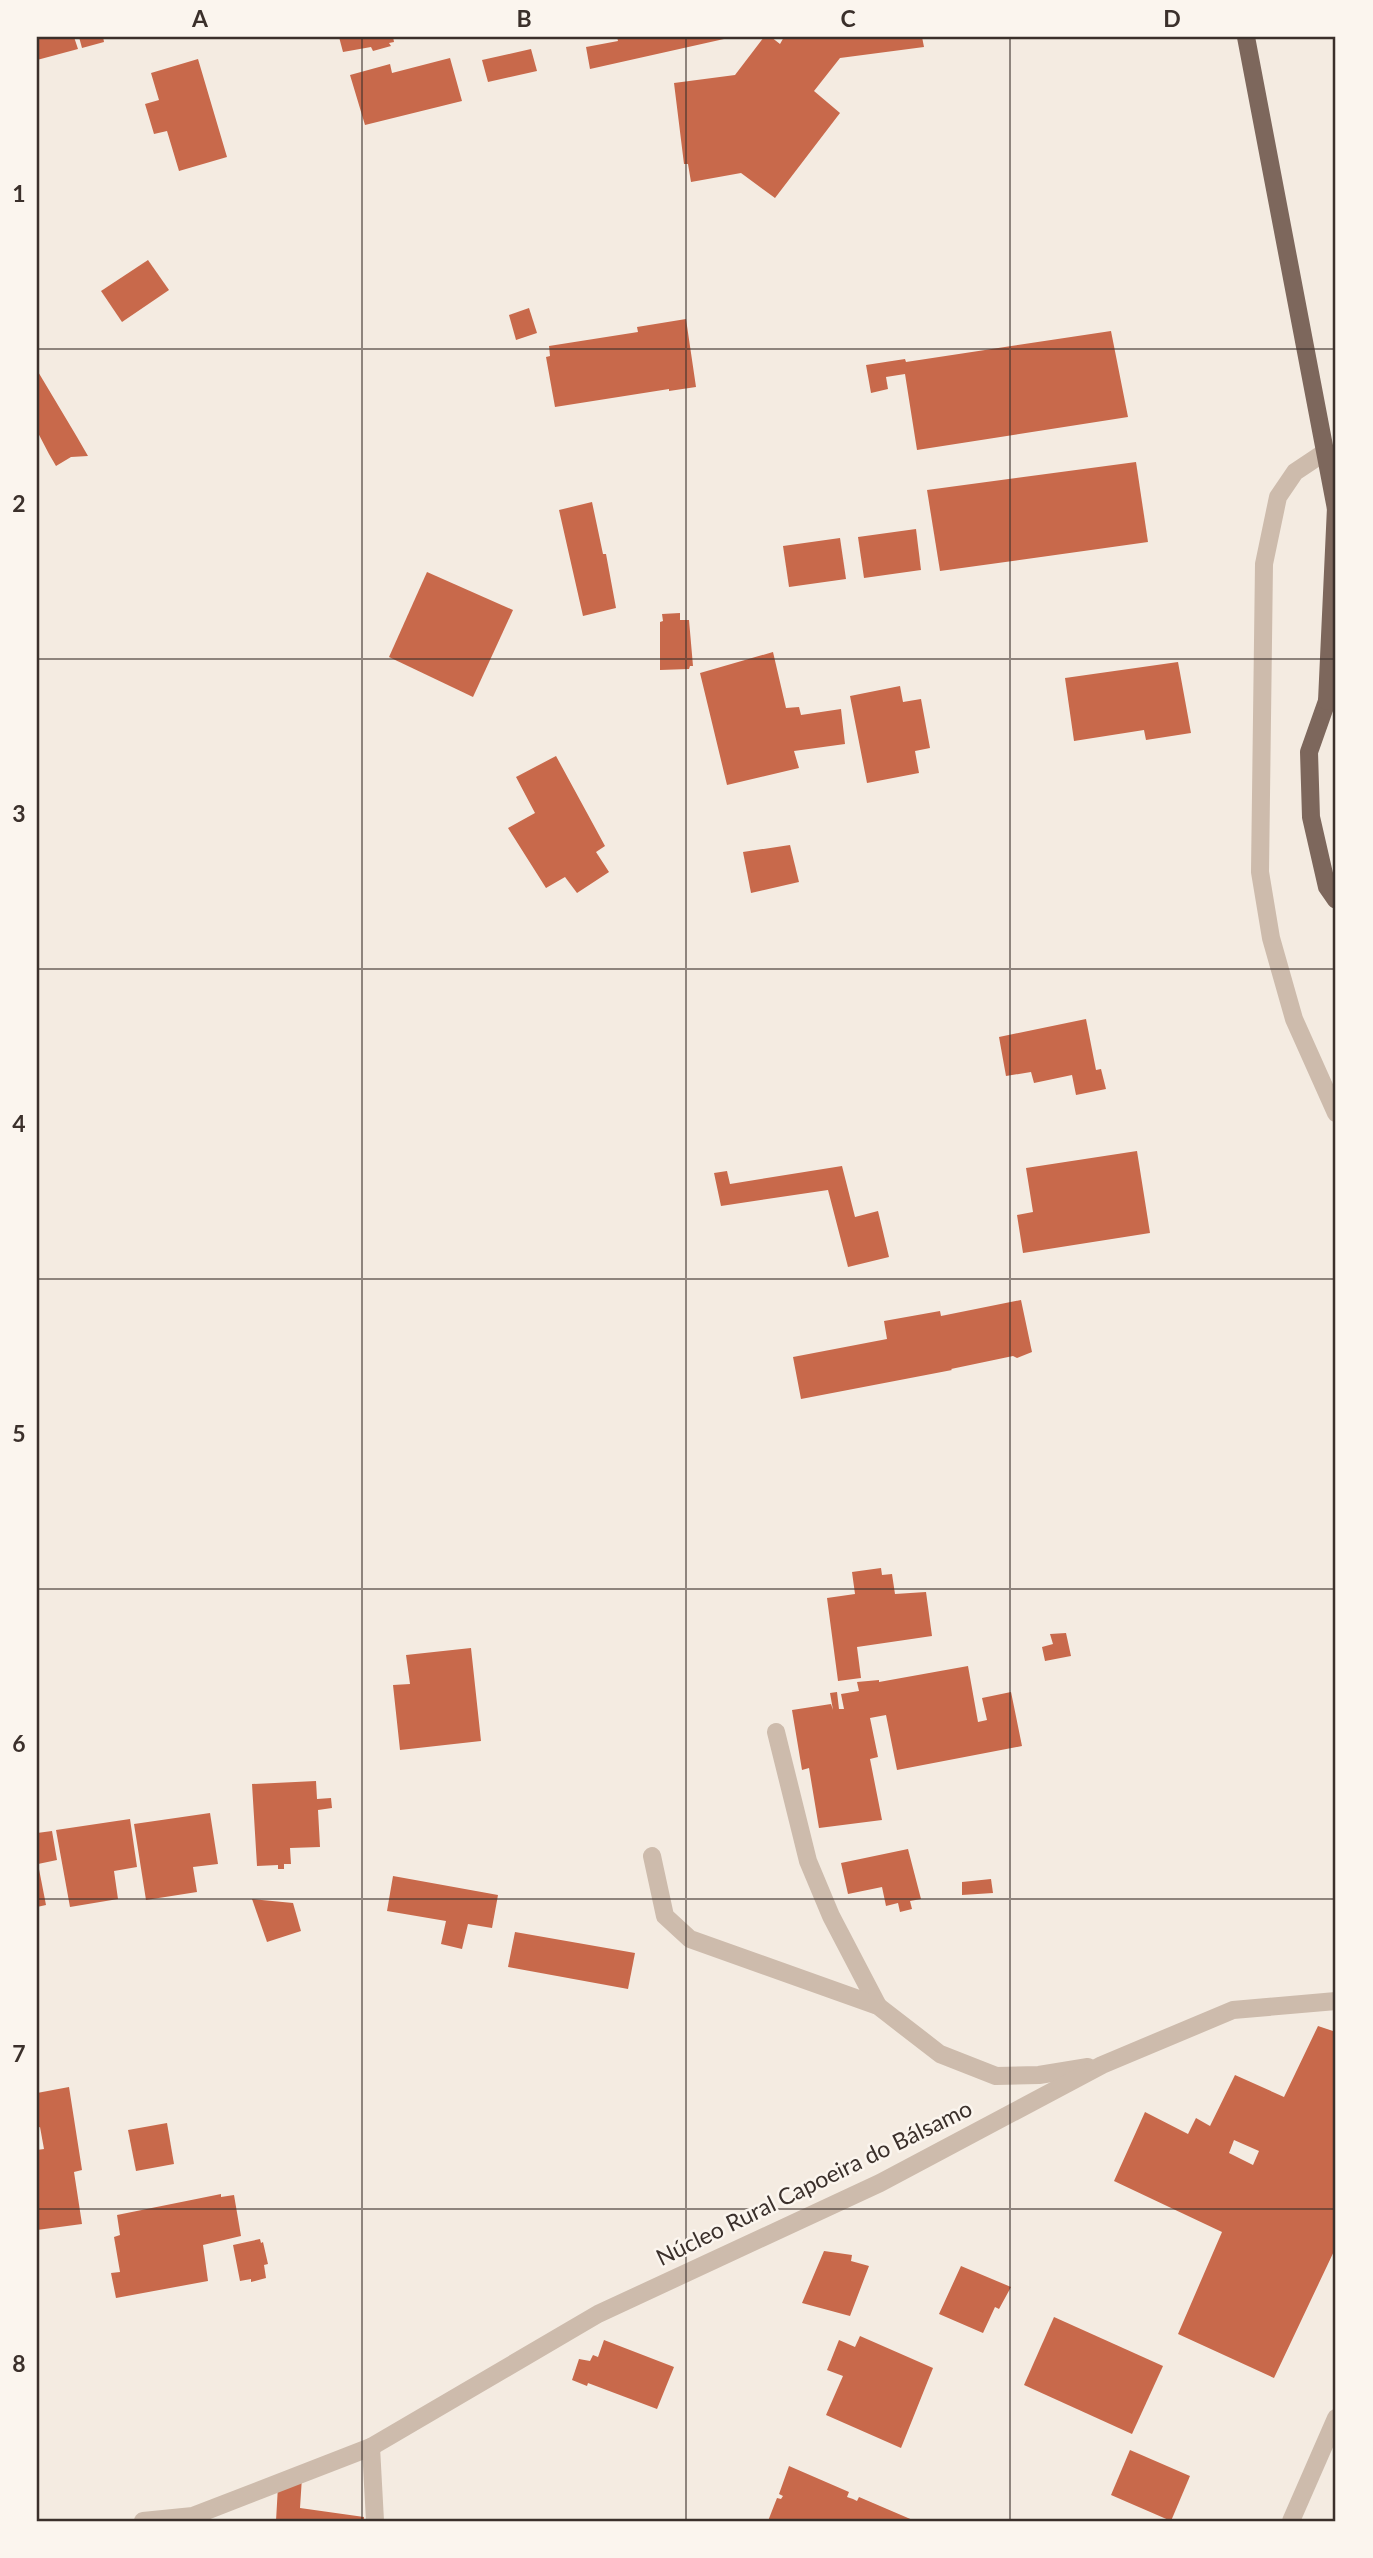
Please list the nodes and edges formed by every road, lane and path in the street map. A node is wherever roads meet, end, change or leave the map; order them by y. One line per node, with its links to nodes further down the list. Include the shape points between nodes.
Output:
1 (1246, 37): 2 (main road)
2 (1325, 452): 3 (main road); 6 (street, via 1295,472 1278,497 1264,564 1260,872 1271,938 1294,1019)
3 (1336, 508): 4 (main road)
4 (1331, 697): 5 (main road, via 1309,752 1311,817 1328,887)
5 (1336, 900)
6 (1336, 1112)
7 (776, 1732): 10 (street, via 808,1861)
8 (652, 1856): 10 (street, via 665,1916 690,1939)
9 (1336, 2001): 11 (street, Núcleo Rural Capoeira do Bálsamo, via 1233,2010)
10 (878, 2006): 11 (street, via 940,2054 996,2076)
11 (1102, 2065): 13 (street, Núcleo Rural Capoeira do Bálsamo, via 880,2183 598,2314)
12 (1336, 2418): 16 (street)
13 (371, 2447): 14 (street, Núcleo Rural Capoeira do Bálsamo, via 193,2516); 15 (street)
14 (143, 2521)
15 (375, 2521)
16 (1291, 2521)

